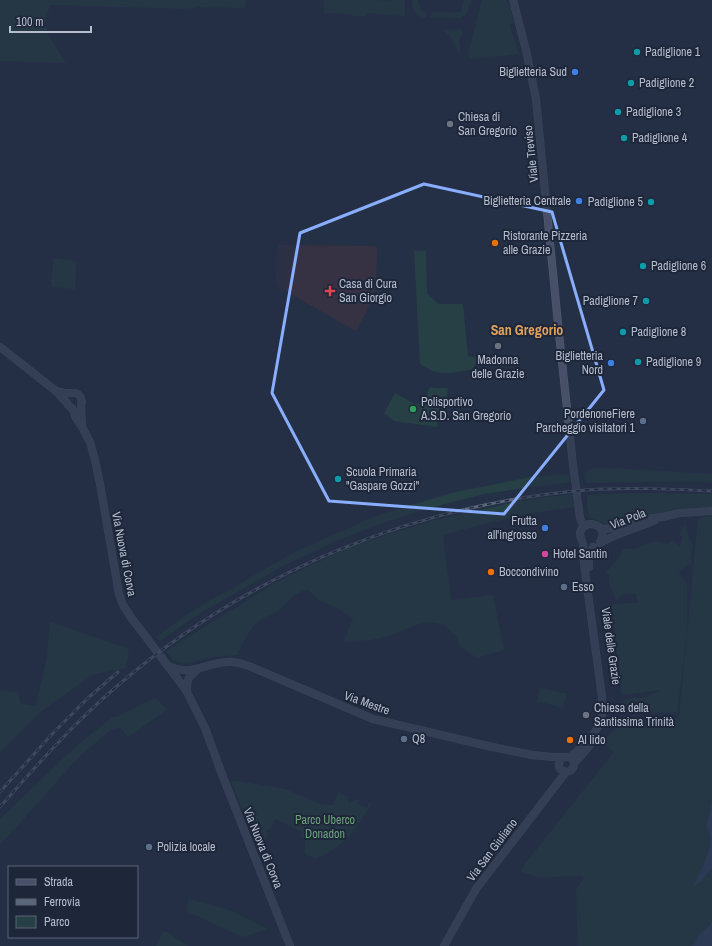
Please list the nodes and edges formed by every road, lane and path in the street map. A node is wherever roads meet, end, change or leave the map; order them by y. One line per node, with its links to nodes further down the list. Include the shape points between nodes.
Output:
1 (513, 0): 2 (main road, Viale Treviso, via 536,99)
2 (557, 308): 12 (main road, Viale delle Grazie, via 580,518)
3 (0, 347): 4 (main road, Via Nuova di Corva)
4 (56, 391): 5 (main road, Via Nuova di Corva); 6 (main road, Via Nuova di Corva)
5 (72, 394): 6 (main road, via 68,397); 7 (main road, via 80,396)
6 (67, 403): 8 (main road, Via Nuova di Corva)
7 (81, 405): 8 (main road); 9 (main road, Via Nuova di Corva)
8 (72, 408): 9 (main road, Via Nuova di Corva)
9 (82, 427): 17 (main road, Via Nuova di Corva, via 90,442 100,484 119,594 130,616)
10 (711, 511): 11 (main road, Via Pola)
11 (663, 517): 13 (main road, Via Pola); 14 (main road, Via Pola)
12 (587, 526): 13 (main road, via 596,525); 15 (main road, Viale delle Grazie, via 581,530 580,537)
13 (601, 529): 14 (main road, via 603,536)
14 (600, 542): 16 (main road)
15 (583, 543): 16 (main road); 22 (main road, Viale delle Grazie, via 602,715 594,733)
16 (593, 546): 22 (main road, Viale delle Grazie, via 588,563 607,716 604,726 581,756)
17 (168, 665): 18 (main road, Via Mestre, via 186,671); 19 (main road, Via Nuova di Corva)
18 (199, 669): 20 (main road, Via Mestre); 22 (main road, Via Mestre, via 228,662 249,666 373,719 555,762)
19 (174, 674): 20 (main road); 21 (main road, Via Nuova di Corva)
20 (190, 675): 21 (main road, via 186,686)
21 (187, 692): 24 (main road, Via Nuova di Corva, via 205,728)
22 (566, 761): 23 (main road, via 561,770); 23 (main road, Via San Giuliano, via 574,765 572,770)
23 (566, 772): 25 (main road, Via San Giuliano, via 479,885)
24 (290, 946)
25 (444, 946)

